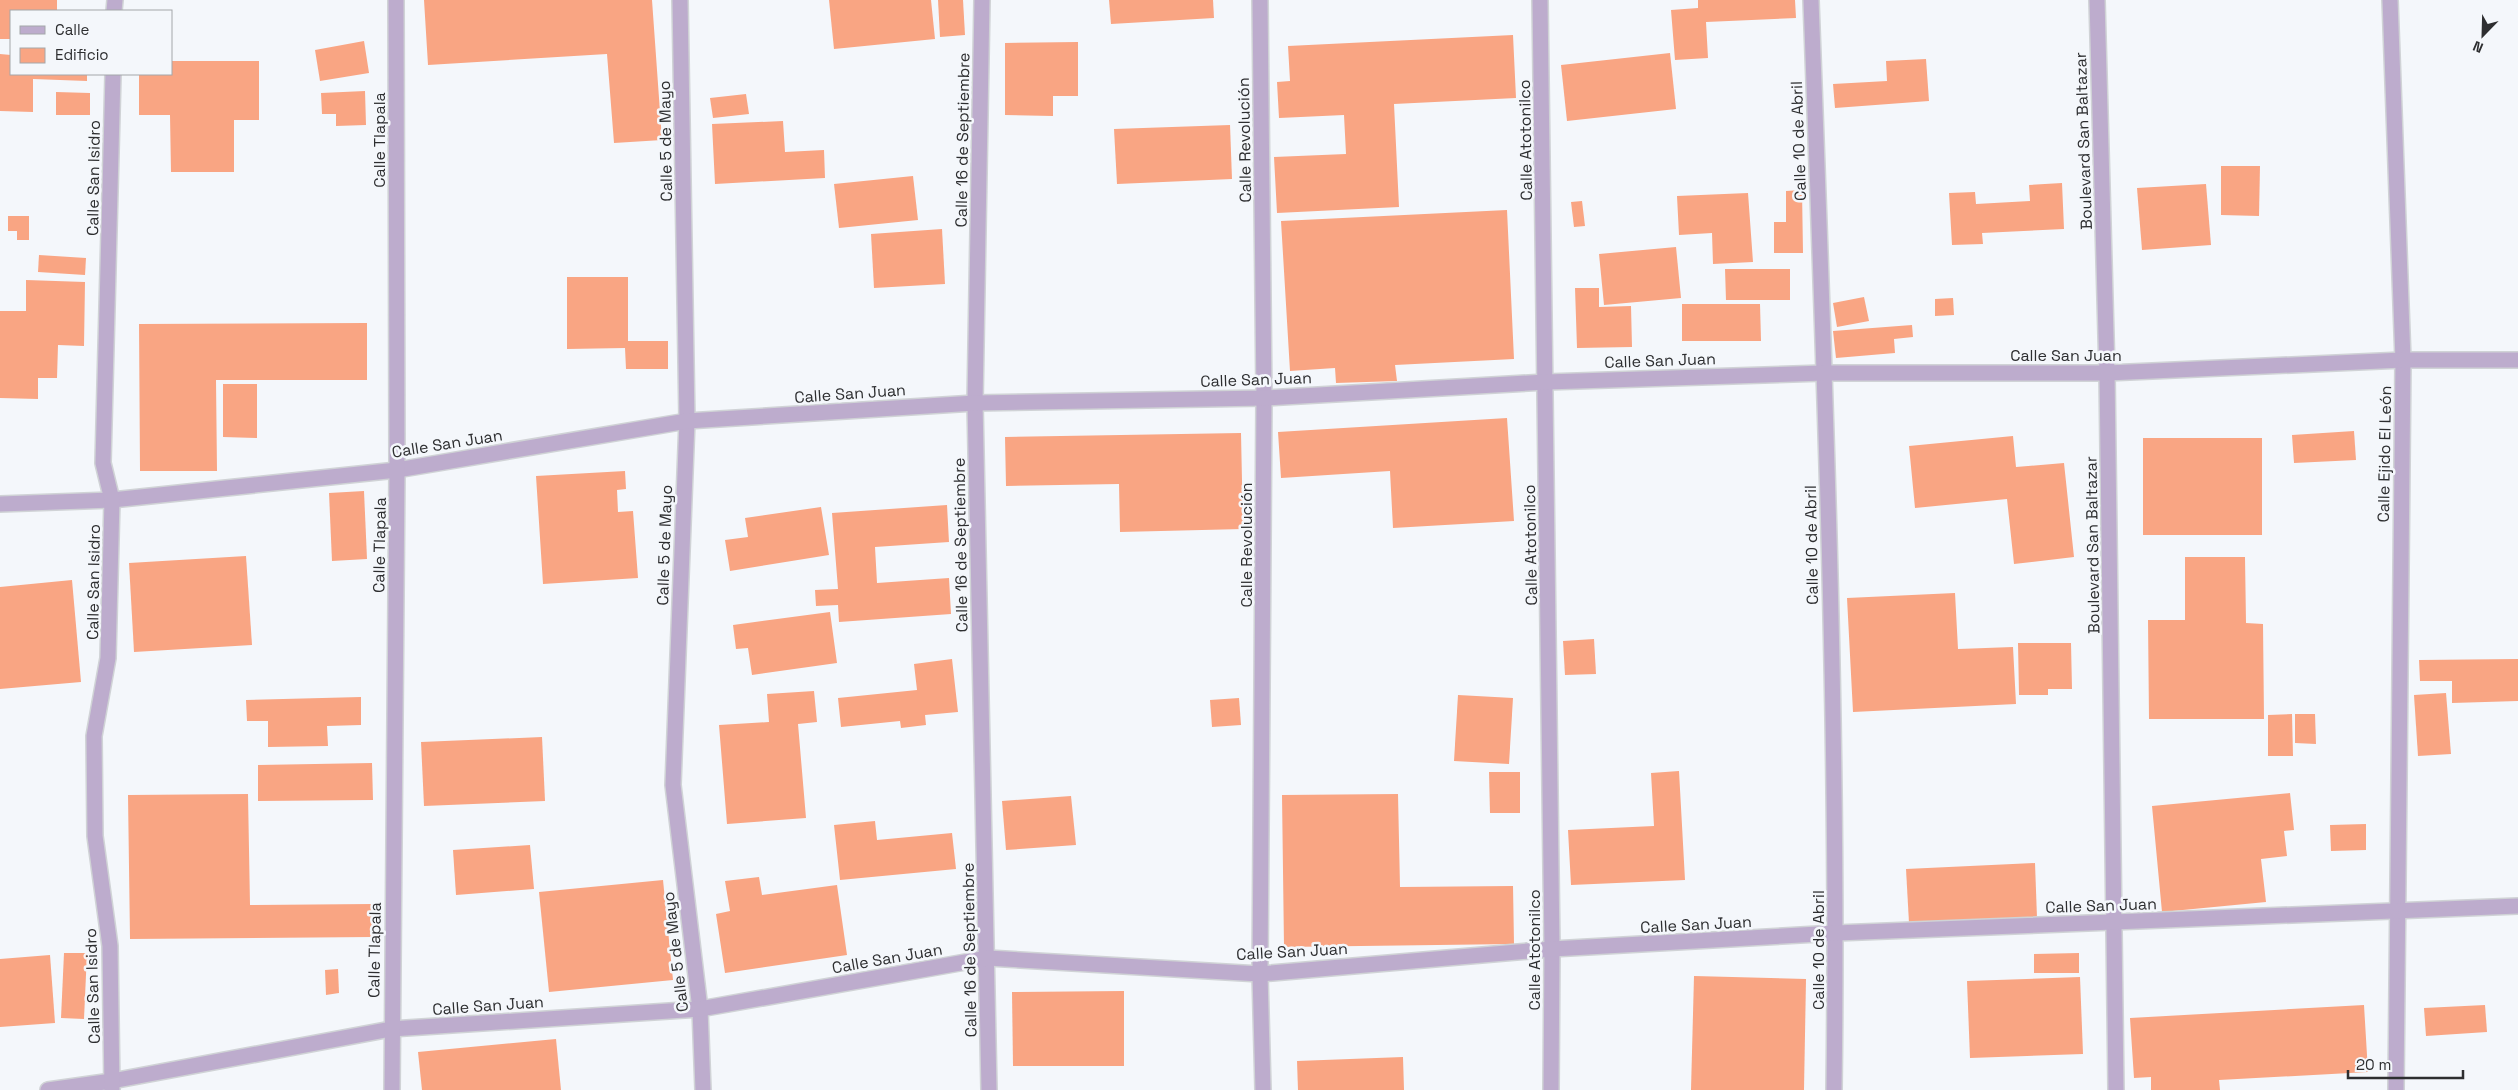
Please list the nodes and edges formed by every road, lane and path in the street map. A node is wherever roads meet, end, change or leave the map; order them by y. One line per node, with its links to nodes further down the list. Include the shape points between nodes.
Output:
1 (396, 0): 18 (street, Calle Tlapala)
2 (680, 0): 17 (street, Calle 5 de Mayo)
3 (982, 0): 16 (street, Calle 16 de Septiembre)
4 (1260, 0): 15 (street, Calle Revolución)
5 (1540, 0): 14 (street, Calle Atotonilco)
6 (1811, 0): 12 (street, Calle 10 de Abril)
7 (2097, 0): 13 (street, Boulevard San Baltazar)
8 (2390, 0): 10 (street, Calle Ejido El León)
9 (113, 75): 19 (street, Calle San Isidro, via 103,462)
10 (2403, 360): 11 (street, Calle San Juan); 13 (street, Calle San Juan); 22 (street, Calle Ejido El León)
11 (2518, 360)
12 (1824, 372): 13 (street, Calle San Juan); 14 (street, Calle San Juan); 24 (street, Calle 10 de Abril)
13 (2107, 373): 23 (street, Boulevard San Baltazar)
14 (1546, 382): 15 (street, Calle San Juan); 25 (street, Calle Atotonilco)
15 (1264, 398): 16 (street, Calle San Juan); 27 (street, Calle Revolución)
16 (974, 403): 17 (street, Calle San Juan); 26 (street, Calle 16 de Septiembre)
17 (687, 421): 18 (street, Calle San Juan); 28 (street, Calle 5 de Mayo, via 673,785)
18 (397, 470): 19 (street, Calle San Juan); 29 (street, Calle Tlapala)
19 (112, 500): 20 (street, Calle San Juan); 30 (street, Calle San Isidro, via 108,658 94,736 95,836 110,946)
20 (0, 504)
21 (2518, 906): 22 (street, Calle San Juan)
22 (2396, 909): 23 (street, Calle San Juan); 39 (street, Calle Ejido El León)
23 (2115, 922): 24 (street, Calle San Juan); 38 (street, Boulevard San Baltazar)
24 (1836, 933): 25 (street, Calle San Juan); 37 (street, Calle 10 de Abril)
25 (1552, 949): 27 (street, Calle San Juan); 36 (street, Calle Atotonilco)
26 (988, 958): 27 (street, Calle San Juan); 28 (street, Calle San Juan); 34 (street, Calle 16 de Septiembre)
27 (1260, 974): 35 (street, Calle Revolución)
28 (700, 1009): 29 (street, Calle San Juan); 33 (street, Calle 5 de Mayo)
29 (391, 1029): 30 (street, Calle San Juan); 32 (street, Calle Tlapala)
30 (112, 1086): 31 (street, Calle San Juan)
31 (48, 1090)
32 (392, 1090)
33 (703, 1090)
34 (989, 1090)
35 (1263, 1090)
36 (1551, 1090)
37 (1834, 1090)
38 (2116, 1090)
39 (2396, 1090)

